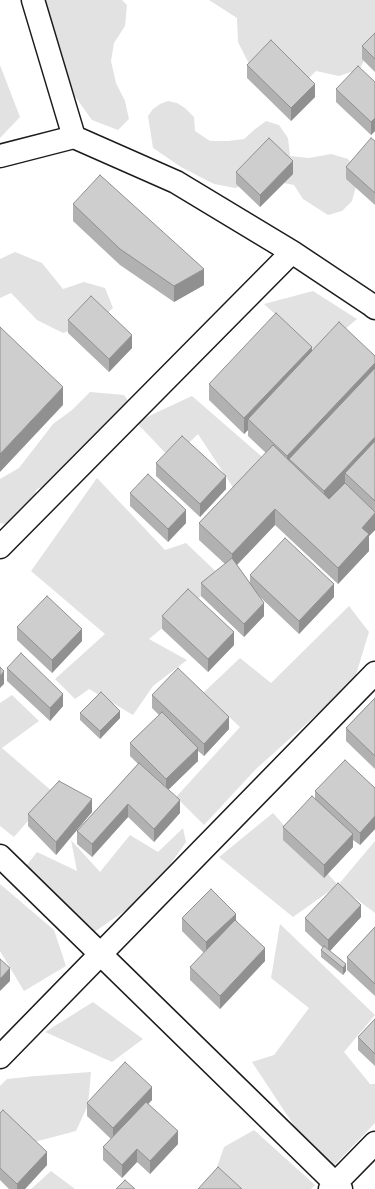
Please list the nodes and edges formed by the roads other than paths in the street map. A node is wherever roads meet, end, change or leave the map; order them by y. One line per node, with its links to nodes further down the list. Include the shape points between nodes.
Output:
1 (33, 0): 2 (street)
2 (74, 138): 3 (street); 4 (street, via 176,182)
3 (0, 156)
4 (292, 252): 5 (street); 6 (street)
5 (374, 304)
6 (0, 547)
7 (375, 674): 9 (street)
8 (0, 856): 9 (street)
9 (100, 954): 10 (street); 12 (street)
10 (0, 1057)
11 (375, 1143): 12 (street)
12 (335, 1187)

